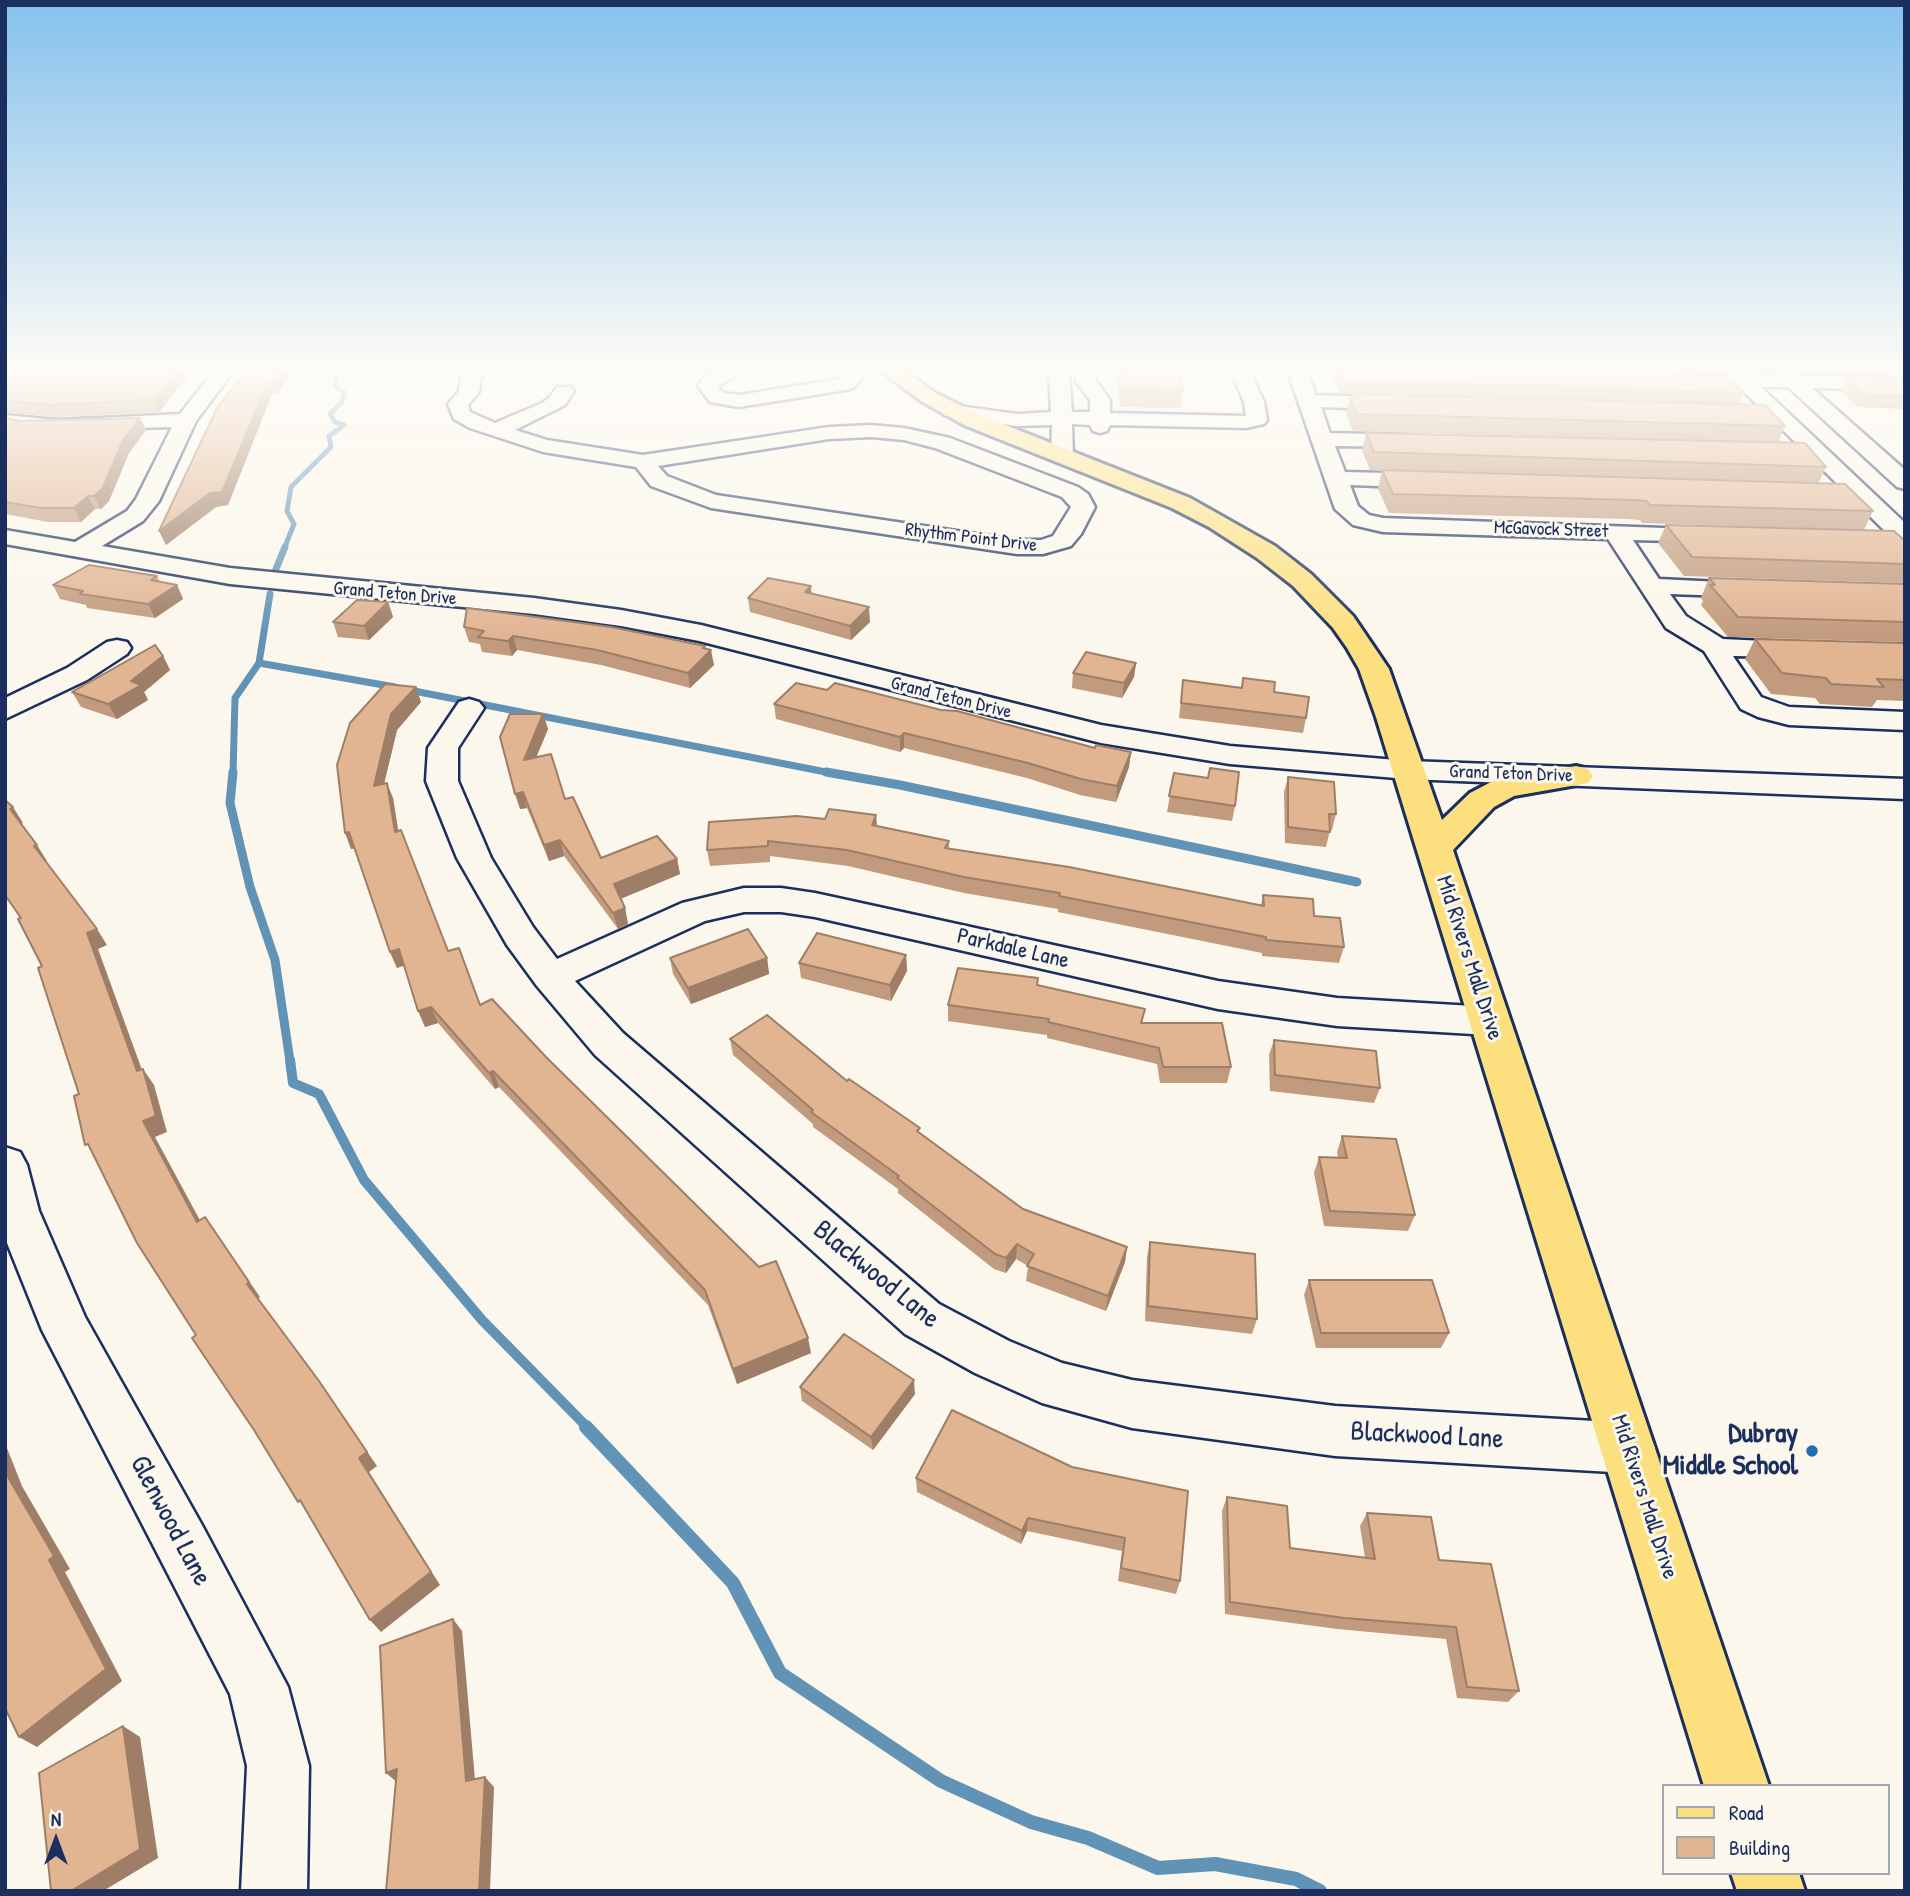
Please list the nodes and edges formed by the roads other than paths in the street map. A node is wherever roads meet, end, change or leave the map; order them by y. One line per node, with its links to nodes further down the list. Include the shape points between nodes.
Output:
1 (166, 460): 21 (street, via 135,516)
2 (634, 460): 9 (street, Rhythm Point Drive)
3 (661, 460): 9 (street, Rhythm Point Drive)
4 (987, 460): 9 (street, Rhythm Point Drive, via 1082,501 1066,538 1050,546 1024,548 719,503 659,481)
5 (1073, 460): 30 (main road, Mid Rivers Mall Drive, via 1218,522 1276,559 1321,597 1374,669)
6 (1330, 460): 11 (street, McGavock Street)
7 (1827, 460): 15 (street)
8 (1881, 460): 13 (street)
9 (643, 462): 10 (street)
10 (613, 475)
11 (1336, 478): 12 (street); 16 (street, McGavock Street, via 1347,509 1372,523)
12 (1446, 481)
13 (1905, 482)
14 (1833, 493): 15 (street)
15 (1861, 494): 19 (street)
16 (1616, 533): 17 (street, McGavock Street); 22 (street)
17 (1740, 536)
18 (5, 537): 21 (street, Grand Teton Drive)
19 (1905, 539): 20 (street)
20 (1877, 541)
21 (78, 550): 30 (street, Grand Teton Drive, via 242,578 621,618 701,633 1101,734 1230,755)
22 (1651, 586): 23 (street); 24 (street, via 1676,622)
23 (1771, 589)
24 (1718, 647): 26 (street); 29 (street, via 1717,653 1742,692 1768,712)
25 (117, 648): 28 (street)
26 (1825, 650)
27 (469, 708): 34 (street, Blackwood Lane, via 443,748 442,781 474,858 520,936)
28 (5, 710)
29 (1905, 721)
30 (1408, 770): 31 (street, Grand Teton Drive); 33 (main road, Mid Rivers Mall Drive)
31 (1576, 776): 32 (street, Grand Teton Drive); 33 (main road, via 1504,788 1482,800)
32 (1905, 789)
33 (1433, 849): 35 (main road, Mid Rivers Mall Drive)
34 (551, 977): 35 (street, Parkdale Lane, via 695,911 744,900 781,900 1219,995 1349,1013); 37 (street, Blackwood Lane, via 609,1044 922,1319 1003,1362 1060,1386 1132,1404 1335,1431)
35 (1490, 1021): 37 (main road, Mid Rivers Mall Drive)
36 (5, 1165): 39 (street, Glenwood Lane, via 17,1211 66,1330 258,1687 278,1766)
37 (1629, 1448): 38 (main road, Mid Rivers Mall Drive)
38 (1736, 1784)
39 (274, 1891)

